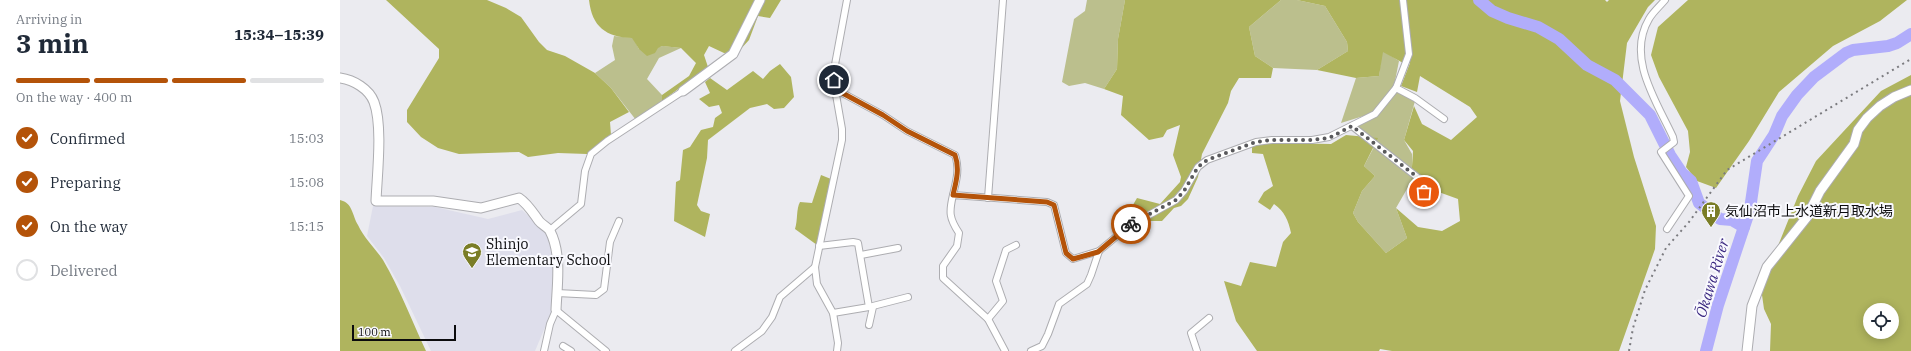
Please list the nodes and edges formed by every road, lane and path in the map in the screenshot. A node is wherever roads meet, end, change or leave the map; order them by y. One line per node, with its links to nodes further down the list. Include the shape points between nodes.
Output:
1 (760, 0): 10 (street, via 733,54)
2 (847, 0): 8 (street, via 834,70)
3 (1002, 0): 15 (street)
4 (1402, 0): 7 (street, via 1409,54)
5 (1665, 0): 18 (street, via 1649,19 1643,37 1641,61 1645,77 1674,142 1661,152 1689,196)
6 (340, 78): 17 (street, via 357,84 368,92 374,103 378,130 376,201 433,202 481,208 519,198)
7 (1396, 88): 11 (street); 12 (street, via 1376,114)
8 (835, 89): 14 (street, via 907,131 955,155 958,174); 20 (street, via 842,140)
9 (1911, 90): 43 (street, via 1894,97 1867,118 1858,130 1854,144 1827,178 1799,228 1767,267 1752,306)
10 (684, 91): 17 (street, via 591,154 585,171 581,204)
11 (1444, 119)
12 (1352, 126): 13 (street, via 1426,184); 22 (street, via 1329,138 1256,142 1207,160 1198,167 1176,200 1129,226)
13 (1424, 192)
14 (953, 195): 15 (street); 31 (street, via 949,211 958,233 957,246 944,266 942,278)
15 (988, 198): 22 (street, via 1047,202 1054,205 1066,253 1073,259)
16 (619, 221): 25 (street, via 610,242 604,289 596,295)
17 (550, 230): 25 (street, via 556,250)
18 (1667, 230)
19 (1016, 245): 31 (street, via 1006,250 996,281 1003,301)
20 (819, 246): 23 (street, via 858,243); 24 (street)
21 (898, 248): 23 (street)
22 (1098, 252): 34 (street, via 1087,284 1059,304)
23 (861, 255): 27 (street)
24 (815, 267): 29 (street, via 817,284); 38 (street, via 780,297 772,317 762,331)
25 (557, 293): 28 (street)
26 (908, 297): 27 (street)
27 (871, 307): 29 (street); 32 (street)
28 (556, 310): 35 (street); 36 (street)
29 (833, 313): 39 (street)
30 (1209, 318): 42 (street, via 1191,333)
31 (988, 319): 40 (street)
32 (869, 325)
33 (564, 346): 37 (street)
34 (1044, 348): 41 (street)
35 (603, 350)
36 (544, 351)
37 (571, 351)
38 (735, 351)
39 (837, 351)
40 (1004, 351)
41 (1031, 351)
42 (1197, 351)
43 (1747, 351)

